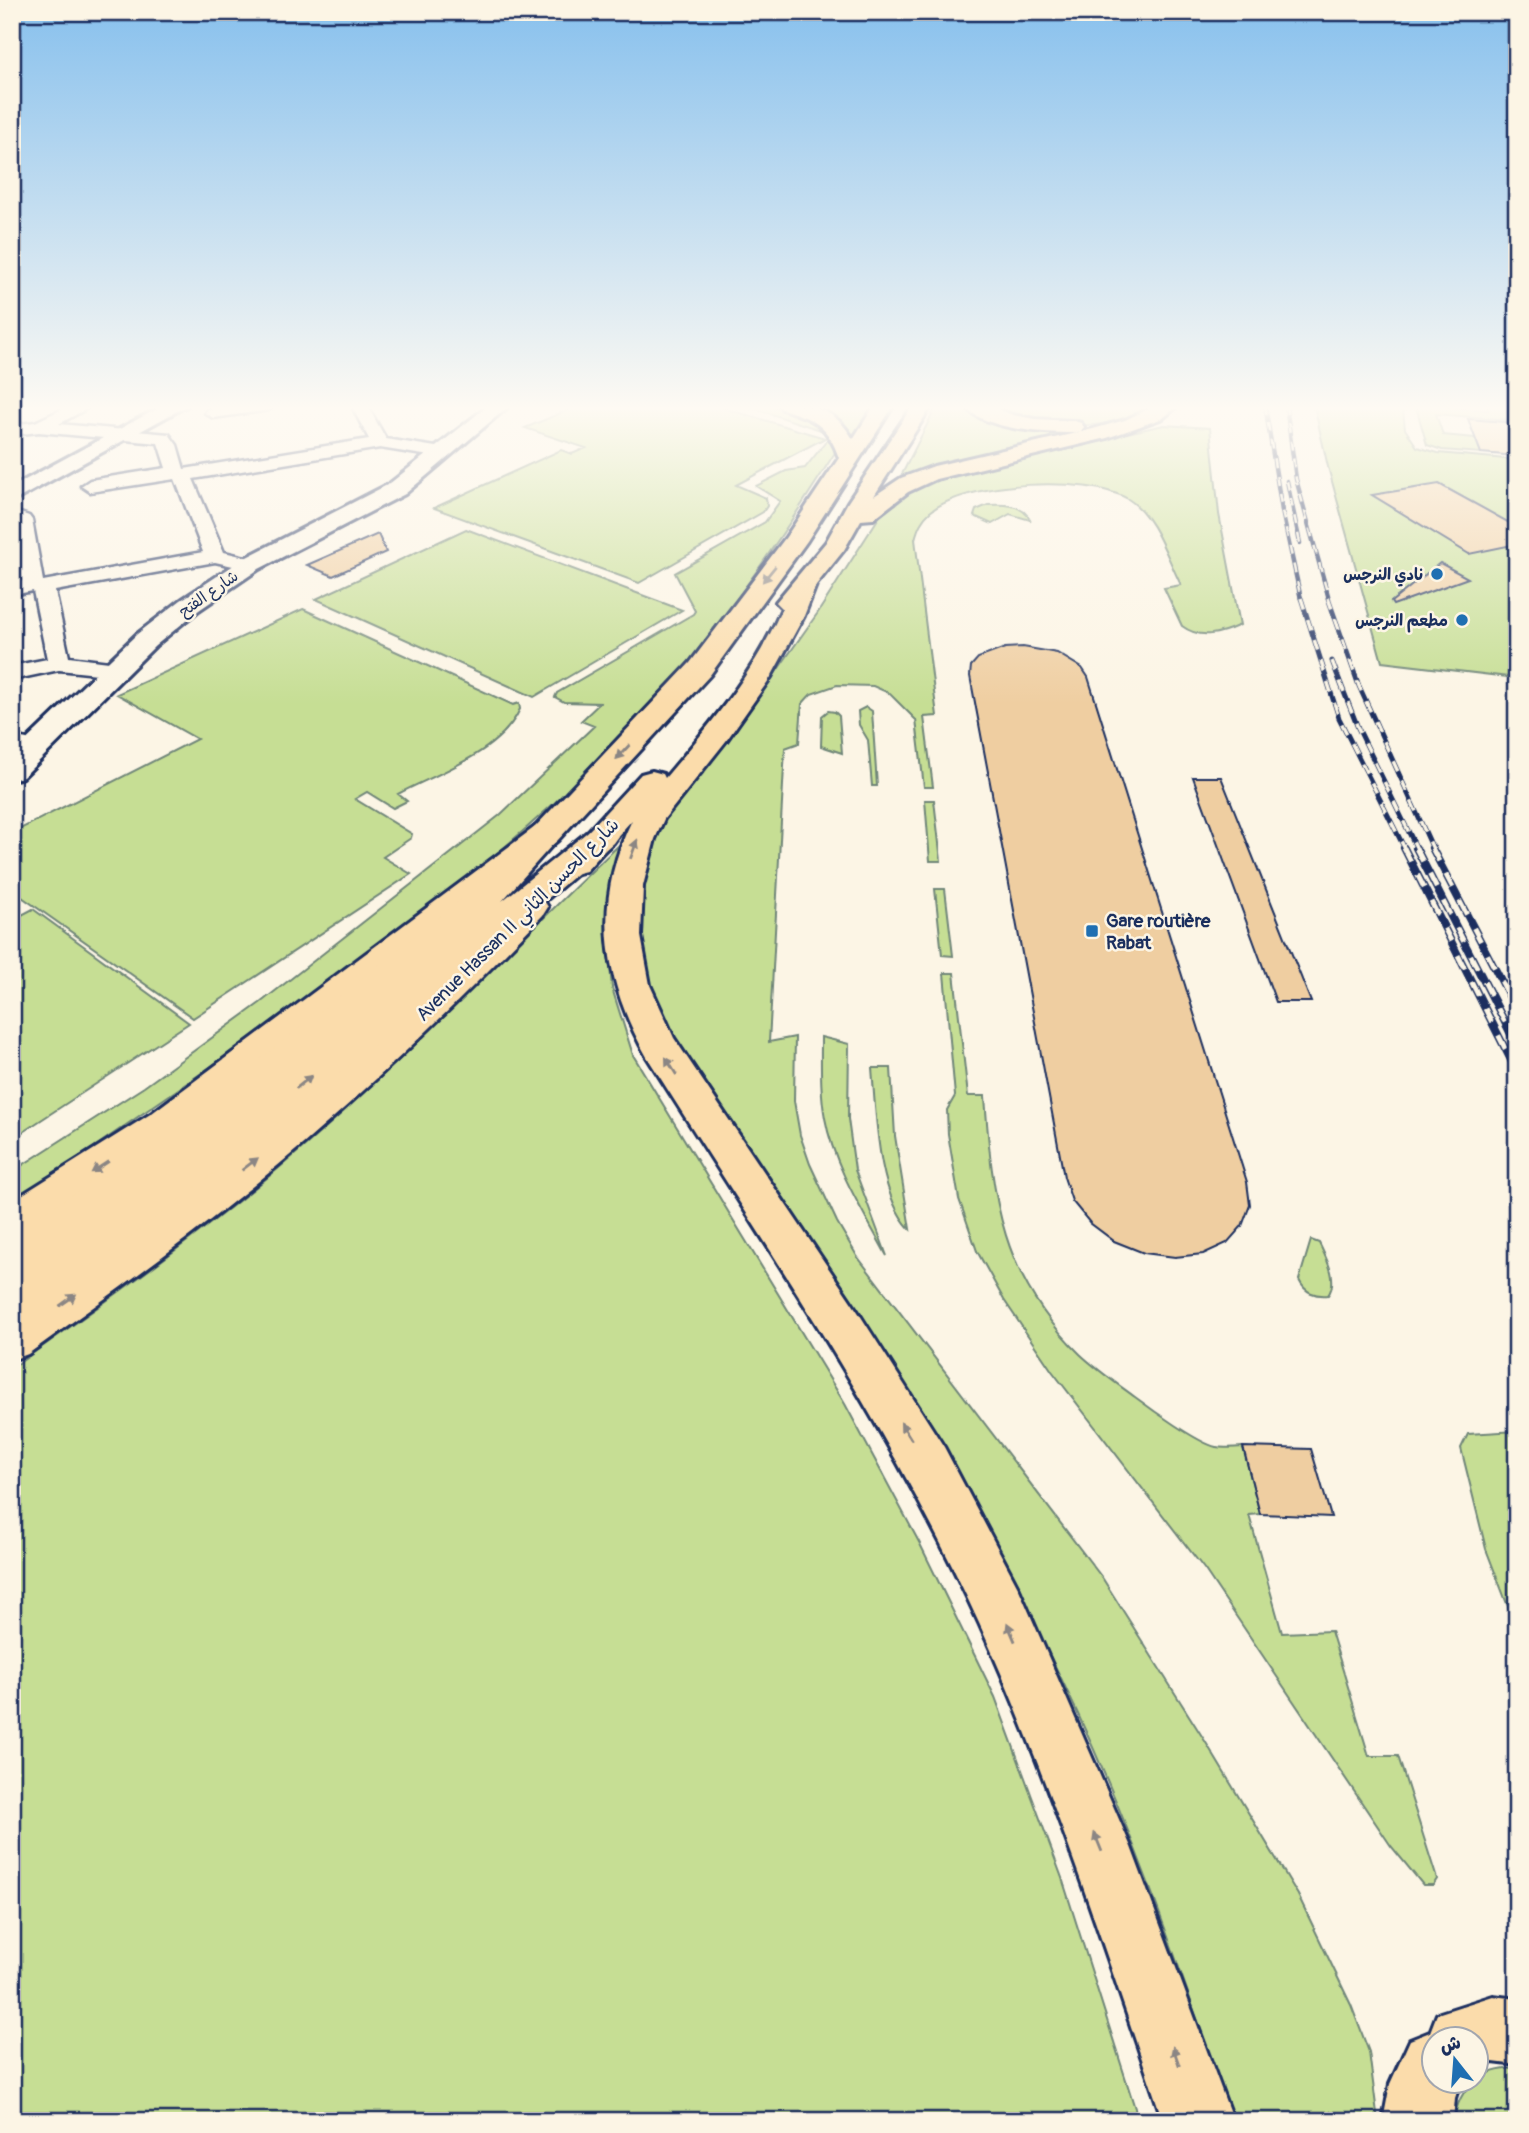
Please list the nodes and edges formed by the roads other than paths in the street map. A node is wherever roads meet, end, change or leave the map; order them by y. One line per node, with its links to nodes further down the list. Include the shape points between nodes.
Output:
1 (194, 505): 8 (street)
2 (361, 505): 9 (street, شارع الفتح)
3 (818, 505): 17 (highway, Avenue Hassan II شارع الحسن الثاني, one-way to 17, via 700,668)
4 (858, 505): 7 (highway, Avenue Hassan II شارع الحسن الثاني)
5 (875, 505): 7 (highway)
6 (12, 516): 10 (street, via 22,520)
7 (846, 528): 11 (highway, Avenue Hassan II شارع الحسن الثاني)
8 (215, 556): 9 (street); 10 (street)
9 (245, 562): 13 (street, شارع الفتح)
10 (26, 581): 12 (street)
11 (804, 583): 18 (highway, Avenue Hassan II شارع الحسن الثاني, via 722,694); 26 (highway, one-way to 11, via 1100,1847 999,1606 926,1464 660,1047 640,1006 629,968 627,872 641,832 736,711 795,610)
12 (59, 663): 13 (street); 14 (street)
13 (106, 668): 15 (street, شارع الفتح); 16 (street, شارع الفتح)
14 (12, 673)
15 (14, 745)
16 (12, 771)
17 (546, 834): 19 (highway, Avenue Hassan II شارع الحسن الثاني, one-way to 19, via 166,1124); 20 (highway, via 490,894 258,1082 91,1204)
18 (602, 836): 21 (highway, one-way to 18, via 274,1105); 22 (highway, Avenue Hassan II شارع الحسن الثاني, one-way to 18, via 131,1255 277,1142 414,1022)
19 (12, 1223)
20 (12, 1255)
21 (12, 1297)
22 (12, 1339)
23 (1490, 2030): 24 (highway)
24 (1517, 2032)
25 (1422, 2094): 27 (highway)
26 (1198, 2121)
27 (1418, 2121)

